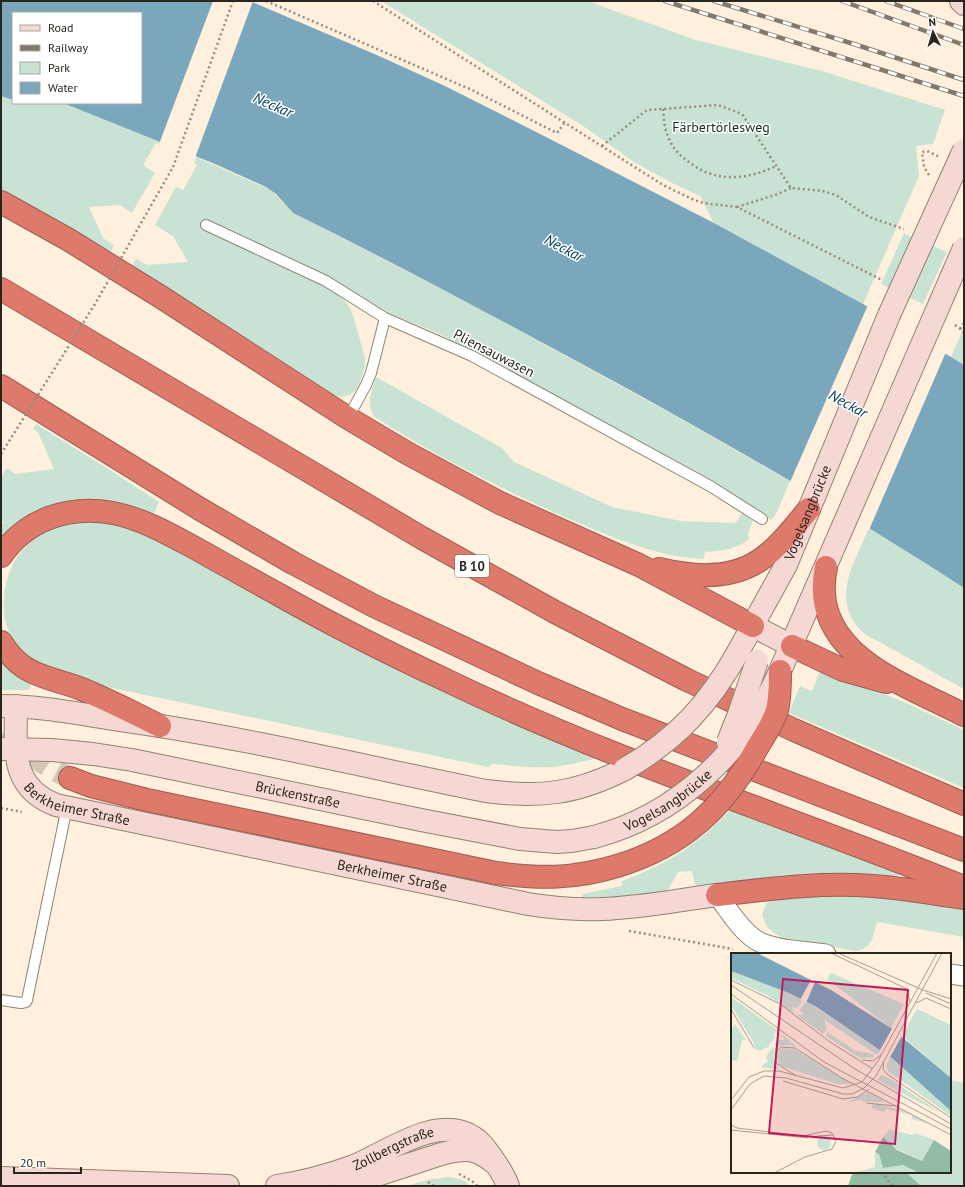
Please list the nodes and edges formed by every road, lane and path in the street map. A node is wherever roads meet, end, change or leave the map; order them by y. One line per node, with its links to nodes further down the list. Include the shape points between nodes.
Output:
1 (233, 1): 28 (path, bridge, via 172,167 95,304)
2 (266, 1): 7 (path, via 472,90 557,133)
3 (373, 1): 7 (path)
4 (961, 1): 5 (main road)
5 (964, 4)
6 (663, 109): 8 (path, via 647,110); 11 (path, via 718,105 742,114); 11 (path, via 667,135 673,146 680,155 704,172 732,178 748,176)
7 (565, 122): 8 (path)
8 (602, 146): 15 (path, via 648,176 692,199)
9 (964, 150): 29 (main road, Vogelsangbrücke, bridge, via 890,315)
10 (942, 158): 12 (path, via 927,151 922,152 924,167)
11 (776, 166): 13 (path)
12 (929, 175)
13 (791, 188): 15 (path); 17 (path, via 836,195 869,216)
14 (1, 202): 27 (highway, via 148,289)
15 (737, 207): 19 (path)
16 (206, 224): 21 (lane, Pliensauwasen, via 326,281)
17 (890, 225)
18 (964, 248): 33 (main road, Vogelsangbrücke, bridge)
19 (885, 282)
20 (1, 289): 46 (highway, B 10, via 422,538 555,612 709,690)
21 (385, 318): 27 (lane, via 371,373); 30 (lane, Pliensauwasen, via 472,356 710,486)
22 (964, 323): 24 (path)
23 (954, 325): 24 (path)
24 (960, 329): 25 (path)
25 (964, 332)
26 (1, 386): 49 (highway, via 200,509 381,609 538,683 622,719)
27 (348, 418): 32 (highway, via 500,503)
28 (1, 454)
29 (809, 509): 32 (highway, via 761,560 746,568 725,574 700,575 670,572); 34 (main road, Vogelsangbrücke, via 786,565)
30 (762, 519)
31 (1, 556): 50 (highway, via 16,538 37,522 50,517 63,513 95,511 126,516 162,530 378,648 523,716)
32 (639, 564): 34 (highway)
33 (823, 580): 36 (main road, Vogelsangbrücke); 39 (highway, via 829,619 846,645 864,660)
34 (753, 626): 36 (main road); 37 (main road, Vogelsangbrücke)
35 (1, 642): 42 (highway, via 11,656 29,671 80,689)
36 (792, 646): 38 (main road, Vogelsangbrücke); 39 (highway, via 843,670)
37 (748, 656): 42 (main road, Vogelsangbrücke, bridge, via 717,687 699,711 657,749 603,780 557,793 531,795 486,791); 44 (main road, bridge, via 733,732)
38 (780, 671): 44 (main road, Vogelsangbrücke, bridge, via 756,717); 45 (highway, bridge, via 779,701 773,721 725,797 697,825 678,839 652,854 599,872 544,878 496,873 147,800)
39 (908, 688): 41 (highway)
40 (9, 706): 42 (main road); 43 (main road, Berkheimer Straße)
41 (964, 715)
42 (160, 726)
43 (9, 749): 47 (main road, Berkheimer Straße, via 17,758 25,781 32,790 47,801); 48 (main road, Brückenstraße, via 52,750 132,760 527,840 572,842)
44 (717, 764): 48 (main road, Vogelsangbrücke, bridge, via 683,794 656,812 627,826)
45 (70, 778)
46 (964, 804)
47 (67, 807): 51 (main road, Berkheimer Straße, via 554,908 620,908); 56 (lane, via 27,1000 21,1003)
48 (594, 837)
49 (964, 850)
50 (964, 887)
51 (718, 895): 52 (highway, via 786,887 844,885 902,889); 53 (street, via 744,929 756,940 772,946)
52 (964, 898)
53 (819, 953)
54 (951, 974): 55 (street)
55 (964, 976)
56 (1, 1000)
57 (498, 1166): 61 (main road, Zollbergstraße, via 473,1136 456,1130 444,1130 418,1135 354,1165 321,1177); 62 (main road, Zollbergstraße, via 488,1157 469,1150 460,1150); 63 (main road, Zollbergstraße)
58 (883, 1173): 64 (path)
59 (1, 1178): 60 (main road)
60 (228, 1186)
61 (277, 1186)
62 (343, 1186)
63 (508, 1186)
64 (892, 1186)

